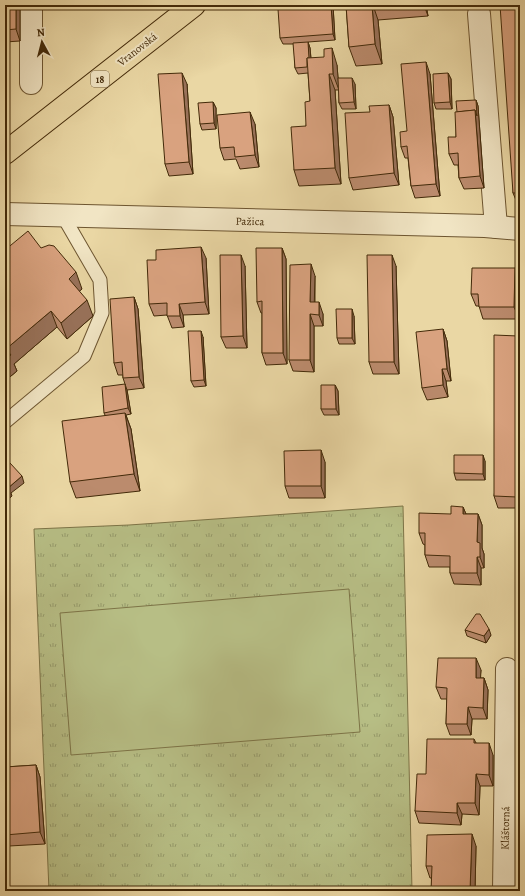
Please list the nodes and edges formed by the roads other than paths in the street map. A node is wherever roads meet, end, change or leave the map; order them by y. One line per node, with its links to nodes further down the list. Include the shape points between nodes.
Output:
1 (31, 5): 6 (street)
2 (180, 5): 5 (lane)
3 (194, 5): 5 (main road, Vranovská / 18)
4 (478, 14): 10 (street)
5 (156, 35): 7 (main road, Vranovská / 18)
6 (31, 83)
7 (5, 153)
8 (5, 214): 9 (street, Pažica)
9 (63, 216): 10 (street, Pažica); 12 (lane, via 100,280 102,313 84,356)
10 (496, 227): 11 (street, Pažica)
11 (520, 230)
12 (5, 422)
13 (507, 669): 14 (street, Kláštorná)
14 (513, 740): 15 (street, Kláštorná)
15 (504, 891)

